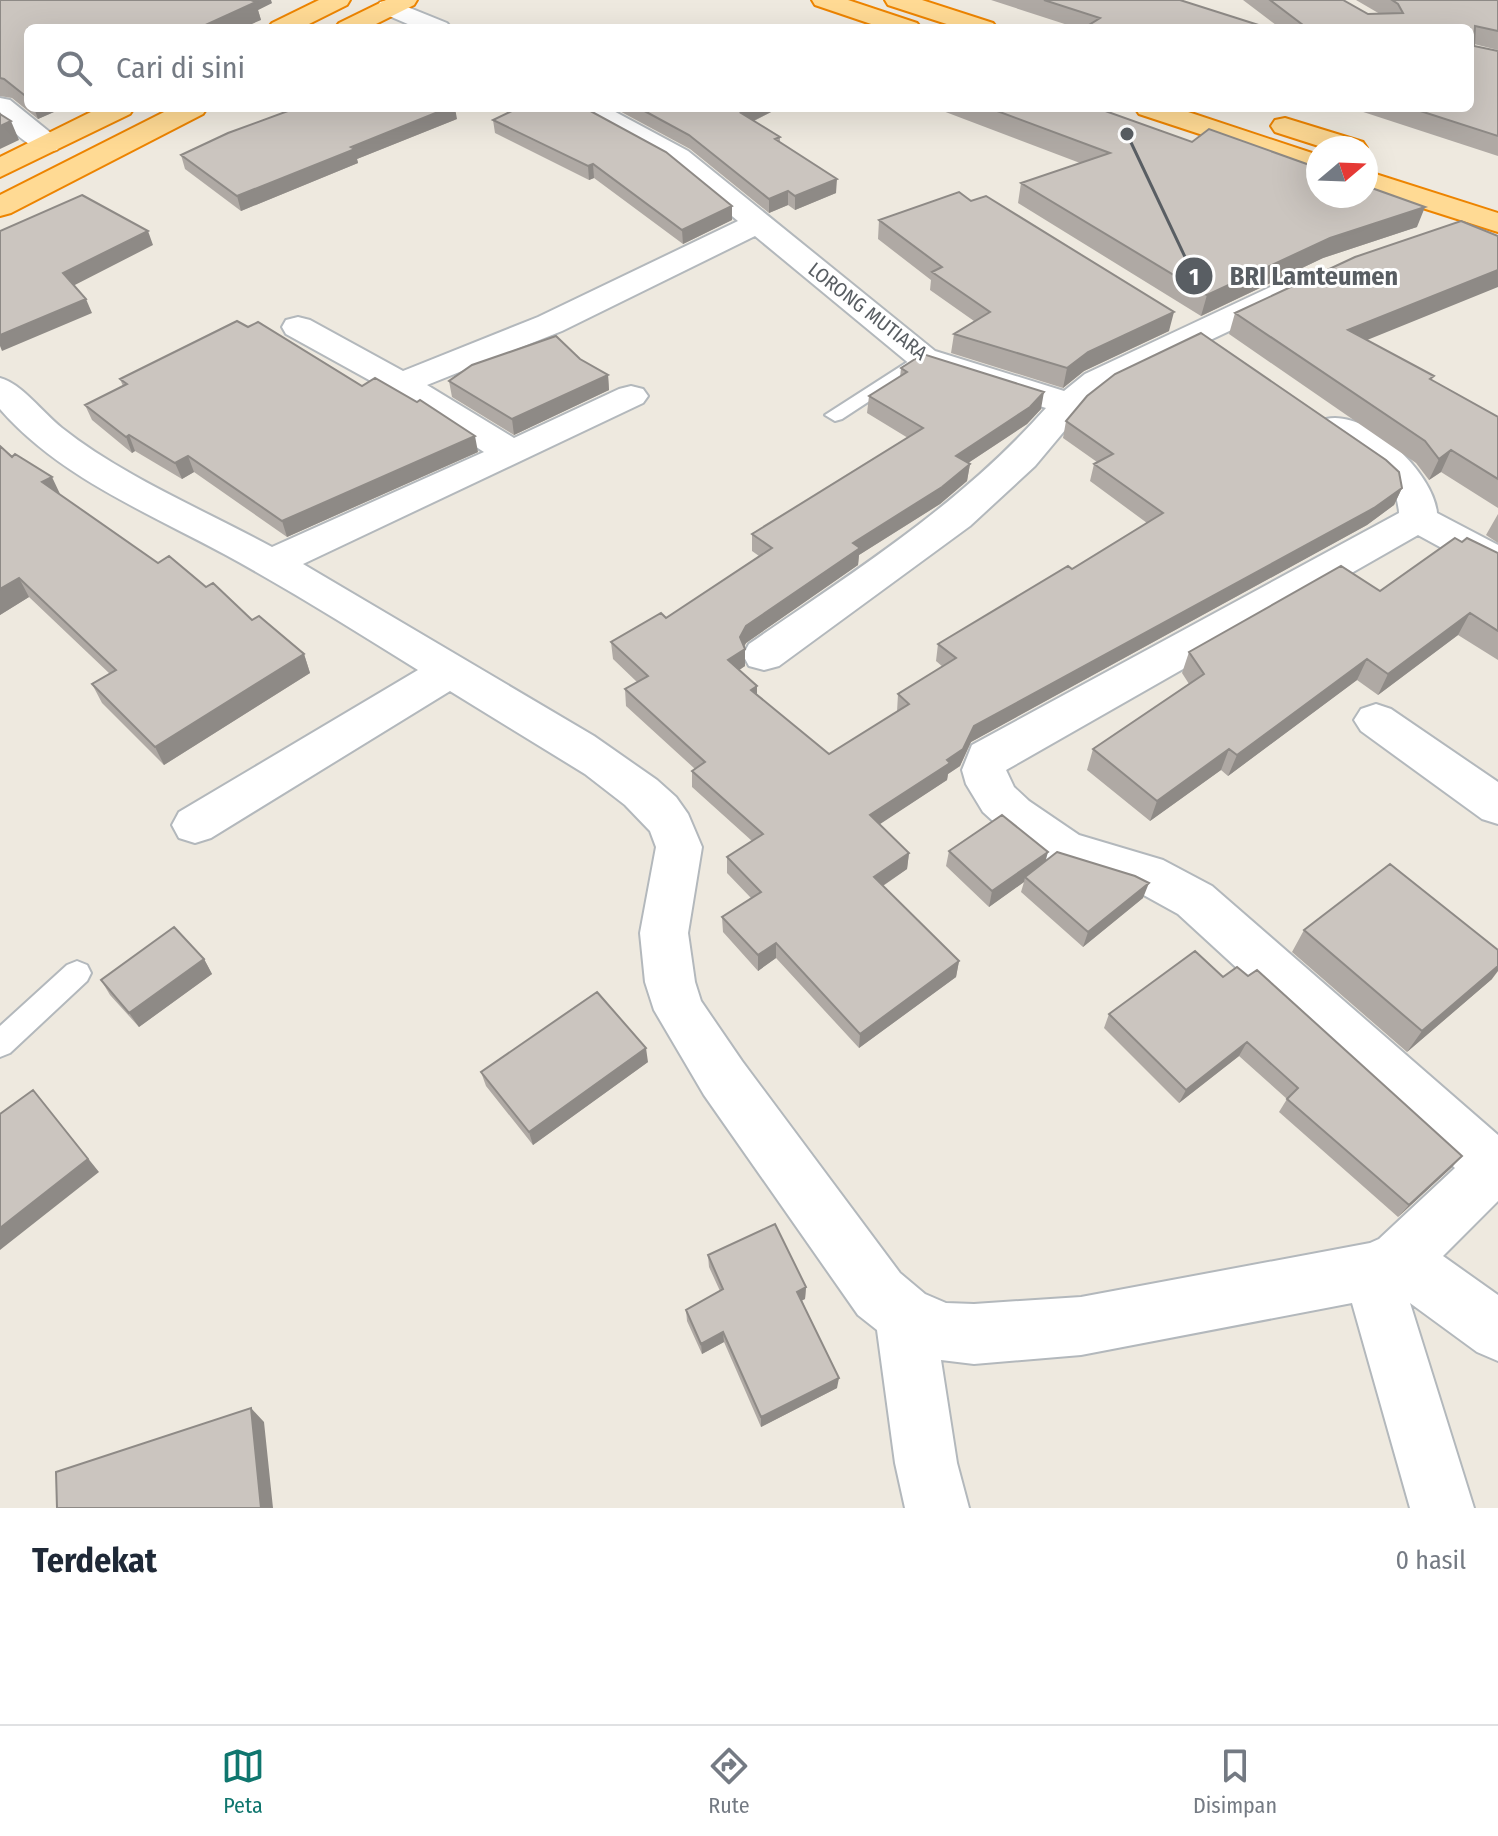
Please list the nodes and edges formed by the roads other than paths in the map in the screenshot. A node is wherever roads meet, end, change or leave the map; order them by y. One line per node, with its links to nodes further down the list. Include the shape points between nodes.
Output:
1 (338, 0): 5 (highway)
2 (824, 0): 8 (highway)
3 (897, 0): 9 (highway)
4 (397, 4): 6 (highway); 7 (street)
5 (289, 24)
6 (356, 24)
7 (431, 24)
8 (896, 24)
9 (972, 24)
10 (0, 106): 17 (street)
11 (112, 112): 17 (highway)
12 (185, 112): 22 (highway)
13 (595, 112): 24 (street, LORONG MUTIARA, via 678,157)
14 (1161, 112): 19 (highway)
15 (1242, 112): 16 (highway)
16 (1316, 136)
17 (47, 144): 20 (highway)
18 (1378, 158): 23 (highway)
19 (1306, 160)
20 (0, 168)
21 (1378, 183): 23 (highway)
22 (0, 207)
23 (1494, 212): 25 (street)
24 (757, 223): 30 (street, LORONG MUTIARA); 31 (street, via 550,324)
25 (1440, 233)
26 (1308, 281): 29 (street)
27 (1162, 309): 29 (street)
28 (298, 327): 31 (street)
29 (1213, 342): 34 (street, via 1097,381)
30 (923, 358): 34 (street, LORONG MUTIARA); 36 (lane)
31 (401, 384): 37 (street)
32 (0, 388): 40 (street, via 49,435 103,471)
33 (631, 396): 37 (street)
34 (1069, 404): 41 (street, via 1022,458 957,517)
35 (1313, 410): 38 (street, via 1398,469 1416,493)
36 (835, 415)
37 (512, 453): 40 (street)
38 (1418, 519): 39 (street); 48 (street, via 988,757 985,774 992,795 1046,840 1074,854 1143,873 1195,900)
39 (1498, 562)
40 (271, 563): 42 (street)
41 (764, 655)
42 (450, 671): 45 (street); 50 (street, via 591,756 662,812 679,847 664,933 679,1010 879,1294)
43 (1376, 720): 44 (street)
44 (1498, 806)
45 (195, 825)
46 (77, 973): 47 (lane)
47 (0, 1044)
48 (1496, 1166): 49 (street)
49 (1385, 1265): 50 (street, via 1081,1326 946,1333); 51 (street); 53 (street)
50 (904, 1315): 52 (street)
51 (1498, 1331)
52 (937, 1508)
53 (1442, 1508)

